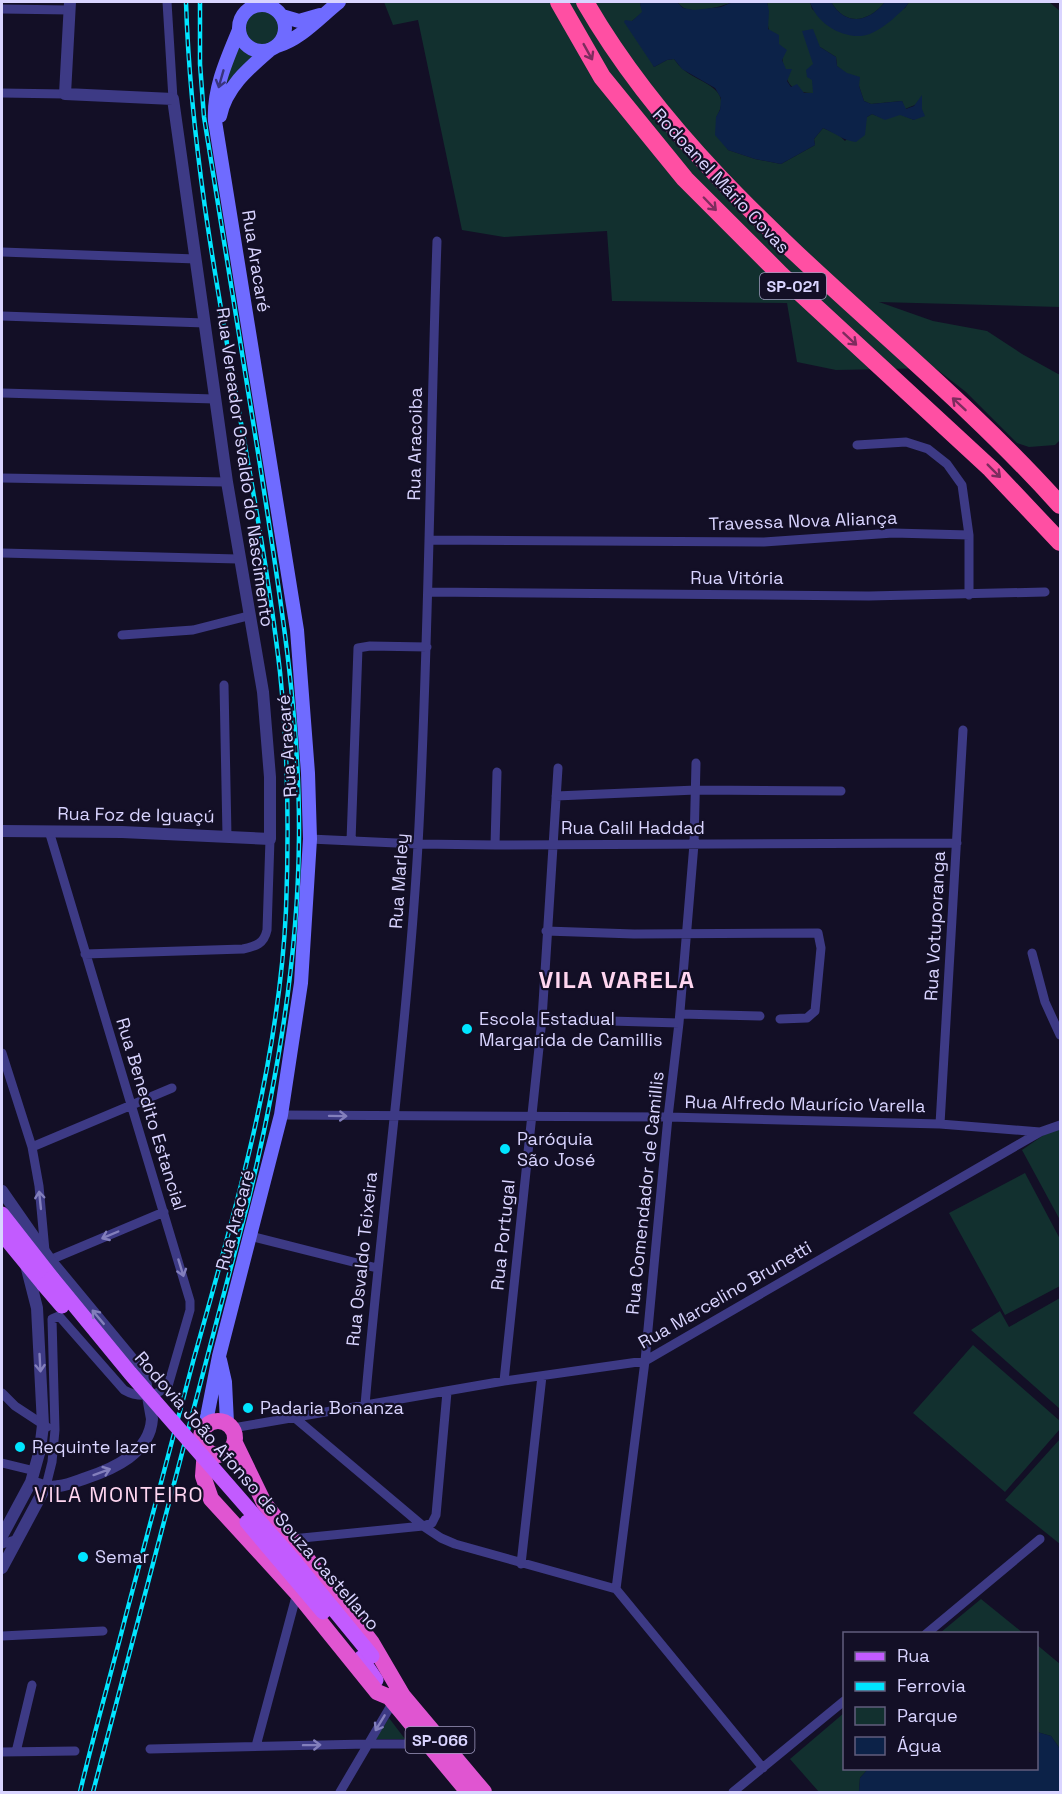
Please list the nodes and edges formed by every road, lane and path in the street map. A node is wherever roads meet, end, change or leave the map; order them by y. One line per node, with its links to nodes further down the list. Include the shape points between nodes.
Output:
1 (167, 2): 15 (street, Rua Vereador Osvaldo do Nascimento)
2 (240, 2): 11 (main road)
3 (339, 2): 9 (main road, Rua Aracaré)
4 (559, 2): 30 (highway, Rodoanel Mário Covas / SP-021, one-way to 30, via 602,76 685,179 781,275 991,469)
5 (585, 2): 27 (highway, Rodoanel Mário Covas / SP-021, one-way to 5, via 1009,450 802,259 710,168 646,93)
6 (266, 4): 10 (main road); 11 (main road, via 248,10)
7 (70, 6): 8 (street); 14 (street)
8 (2, 9)
9 (325, 14): 10 (main road, via 299,21); 12 (main road, Rua Aracaré, via 293,39)
10 (282, 16): 12 (main road, via 285,32)
11 (240, 26): 12 (main road, via 241,37 250,48); 16 (main road, Rua Aracaré, one-way to 16, via 216,97)
12 (274, 48): 16 (main road, Rua Aracaré, via 229,93)
13 (2, 93): 14 (street)
14 (65, 94): 15 (street, via 84,99)
15 (173, 99): 19 (street, Rua Vereador Osvaldo do Nascimento)
16 (217, 130): 51 (main road, Rua Aracaré, via 297,630)
17 (437, 241): 29 (street, Rua Aracoiba)
18 (2, 252): 19 (street)
19 (196, 259): 21 (street, Rua Vereador Osvaldo do Nascimento)
20 (2, 316): 21 (street)
21 (205, 323): 23 (street, Rua Vereador Osvaldo do Nascimento)
22 (2, 393): 23 (street)
23 (215, 399): 26 (street, Rua Vereador Osvaldo do Nascimento)
24 (857, 445): 28 (street, via 906,442 928,449 947,464 962,485)
25 (2, 478): 26 (street)
26 (227, 482): 32 (street, Rua Vereador Osvaldo do Nascimento)
27 (1060, 505)
28 (969, 535): 29 (street, Travessa Nova Aliança, via 893,533 764,543); 35 (street)
29 (430, 540): 33 (street, Rua Aracoiba)
30 (1060, 542)
31 (2, 553): 32 (street)
32 (238, 559): 36 (street, Rua Vereador Osvaldo do Nascimento)
33 (429, 592): 35 (street, Rua Vitória); 38 (street, Rua Aracoiba)
34 (1044, 592): 35 (street, Rua Vitória)
35 (969, 595)
36 (248, 616): 37 (street, via 193,630); 50 (street, Rua Vereador Osvaldo do Nascimento, via 267,725)
37 (122, 635)
38 (427, 647): 52 (street, via 358,648); 54 (street, Rua Marley)
39 (224, 685): 49 (street)
40 (963, 729): 53 (street, Rua Votuporanga)
41 (696, 763): 44 (street, Rua Comendador de Camillis)
42 (558, 768): 46 (street, Rua Portugal)
43 (497, 772): 56 (street)
44 (696, 790): 45 (street); 46 (street); 55 (street, Rua Comendador de Camillis)
45 (841, 791)
46 (556, 796): 57 (street, Rua Portugal)
47 (2, 831): 48 (street, Rua Foz de Iguaçú)
48 (49, 831): 49 (street, Rua Foz de Iguaçú); 61 (street, Rua Benedito Estancial)
49 (226, 836): 50 (street, Rua Foz de Iguaçú)
50 (270, 839): 61 (street, Rua Vereador Osvaldo do Nascimento, via 265,938 258,945 243,949)
51 (310, 839): 52 (street, Rua Calil Haddad); 70 (main road, Rua Aracaré, via 301,983)
52 (351, 841): 54 (street, Rua Calil Haddad)
53 (957, 843): 55 (street, Rua Calil Haddad); 74 (street, Rua Votuporanga)
54 (418, 844): 56 (street, Rua Calil Haddad); 72 (street, Rua Marley)
55 (694, 844): 57 (street, Rua Calil Haddad); 59 (street, Rua Comendador de Camillis)
56 (495, 845): 57 (street, Rua Calil Haddad)
57 (553, 845): 58 (street, Rua Portugal)
58 (546, 931): 59 (street); 64 (street, Rua Portugal)
59 (687, 932): 63 (street, Rua Comendador de Camillis); 65 (street, via 818,933 821,940 816,1008 807,1018)
60 (1032, 953): 66 (street, via 1045,1002)
61 (85, 954): 69 (street, Rua Benedito Estancial)
62 (760, 1016): 63 (street)
63 (680, 1018): 64 (street); 73 (street, Rua Comendador de Camillis)
64 (542, 1019): 71 (street, Rua Portugal)
65 (780, 1019)
66 (1060, 1035)
67 (2, 1053): 77 (street)
68 (172, 1088): 69 (street)
69 (130, 1105): 77 (street); 79 (street, Rua Benedito Estancial)
70 (281, 1115): 72 (street, Rua Alfredo Maurício Varella, one-way to 72); 82 (main road, Rua Aracaré)
71 (531, 1115): 72 (street, Rua Alfredo Maurício Varella); 73 (street, Rua Alfredo Maurício Varella); 90 (street, Rua Portugal)
72 (394, 1117): 85 (street, Rua Osvaldo Teixeira)
73 (668, 1117): 74 (street, Rua Alfredo Maurício Varella); 88 (street, Rua Comendador de Camillis)
74 (940, 1124): 76 (street, Rua Alfredo Maurício Varella)
75 (1060, 1125): 76 (street, Rua Marcelino Brunetti)
76 (1040, 1132): 88 (street, Rua Marcelino Brunetti)
77 (32, 1147): 83 (street, one-way to 77)
78 (2, 1191): 83 (street)
79 (164, 1212): 83 (street, one-way to 83); 93 (street, Rua Benedito Estancial, one-way to 93, via 190,1310 168,1386)
80 (2, 1214): 86 (main road, Rodovia João Afonso de Souza Castellano / SP-066)
81 (2, 1234): 84 (main road, Rodovia João Afonso de Souza Castellano / SP-066)
82 (250, 1236): 85 (street); 87 (main road, Rua Aracaré)
83 (47, 1257): 93 (street, one-way to 83, via 145,1380 125,1350)
84 (26, 1264): 86 (main road, Rodovia João Afonso de Souza Castellano / SP-066); 97 (street, one-way to 97, via 37,1308)
85 (377, 1268): 94 (street, Rua Osvaldo Teixeira)
86 (48, 1282): 117 (main road, Rodovia João Afonso de Souza Castellano / SP-066, bridge, via 366,1657)
87 (219, 1356): 96 (main road, Rua Aracaré); 98 (main road, Rua Aracaré)
88 (645, 1361): 89 (street, Rua Marcelino Brunetti); 111 (street, Rua Comendador de Camillis)
89 (542, 1376): 90 (street, Rua Marcelino Brunetti); 109 (street)
90 (504, 1381): 91 (street, Rua Marcelino Brunetti)
91 (447, 1392): 94 (street, Rua Marcelino Brunetti); 103 (street, via 436,1515 432,1523)
92 (2, 1393): 97 (street)
93 (147, 1395): 97 (street, via 124,1390 58,1316 52,1319); 102 (street, one-way to 93, via 66,1485 124,1461 140,1446 151,1425)
94 (365, 1405): 95 (street, Rua Marcelino Brunetti)
95 (295, 1418): 98 (street, Rua Marcelino Brunetti); 103 (street)
96 (205, 1427): 98 (highway, via 213,1421); 99 (highway, via 201,1438)
97 (49, 1428): 101 (street); 102 (street, via 52,1462)
98 (232, 1431): 99 (highway, via 228,1453 216,1456); 106 (highway, via 264,1503)
99 (205, 1450): 112 (highway, via 203,1476 211,1498)
100 (2, 1463): 101 (street)
101 (33, 1476): 102 (street); 104 (street)
102 (46, 1486): 105 (street)
103 (423, 1526): 106 (street); 109 (street, via 455,1544)
104 (2, 1536)
105 (18, 1539): 108 (street); 110 (street)
106 (291, 1539): 117 (highway, via 372,1643)
107 (1040, 1539): 114 (street)
108 (2, 1544)
109 (521, 1564): 111 (street)
110 (2, 1568)
111 (616, 1589): 126 (street)
112 (297, 1593): 117 (highway, via 377,1692); 121 (street)
113 (103, 1631): 115 (street)
114 (928, 1632)
115 (2, 1636)
116 (32, 1685): 125 (street)
117 (393, 1695): 119 (street, one-way to 119); 120 (highway, Rodovia João Afonso de Souza Castellano / SP-066); 129 (highway, Rodovia João Afonso de Souza Castellano / SP-066)
118 (843, 1702): 126 (street)
119 (367, 1744): 120 (street); 121 (street, one-way to 119); 128 (street)
120 (427, 1744): 127 (highway, Rodovia João Afonso de Souza Castellano / SP-066)
121 (256, 1746): 122 (street)
122 (150, 1749)
123 (75, 1751): 125 (street)
124 (2, 1752): 125 (street)
125 (16, 1752)
126 (763, 1768): 130 (street)
127 (461, 1789)
128 (340, 1792)
129 (484, 1792)
130 (733, 1792)

